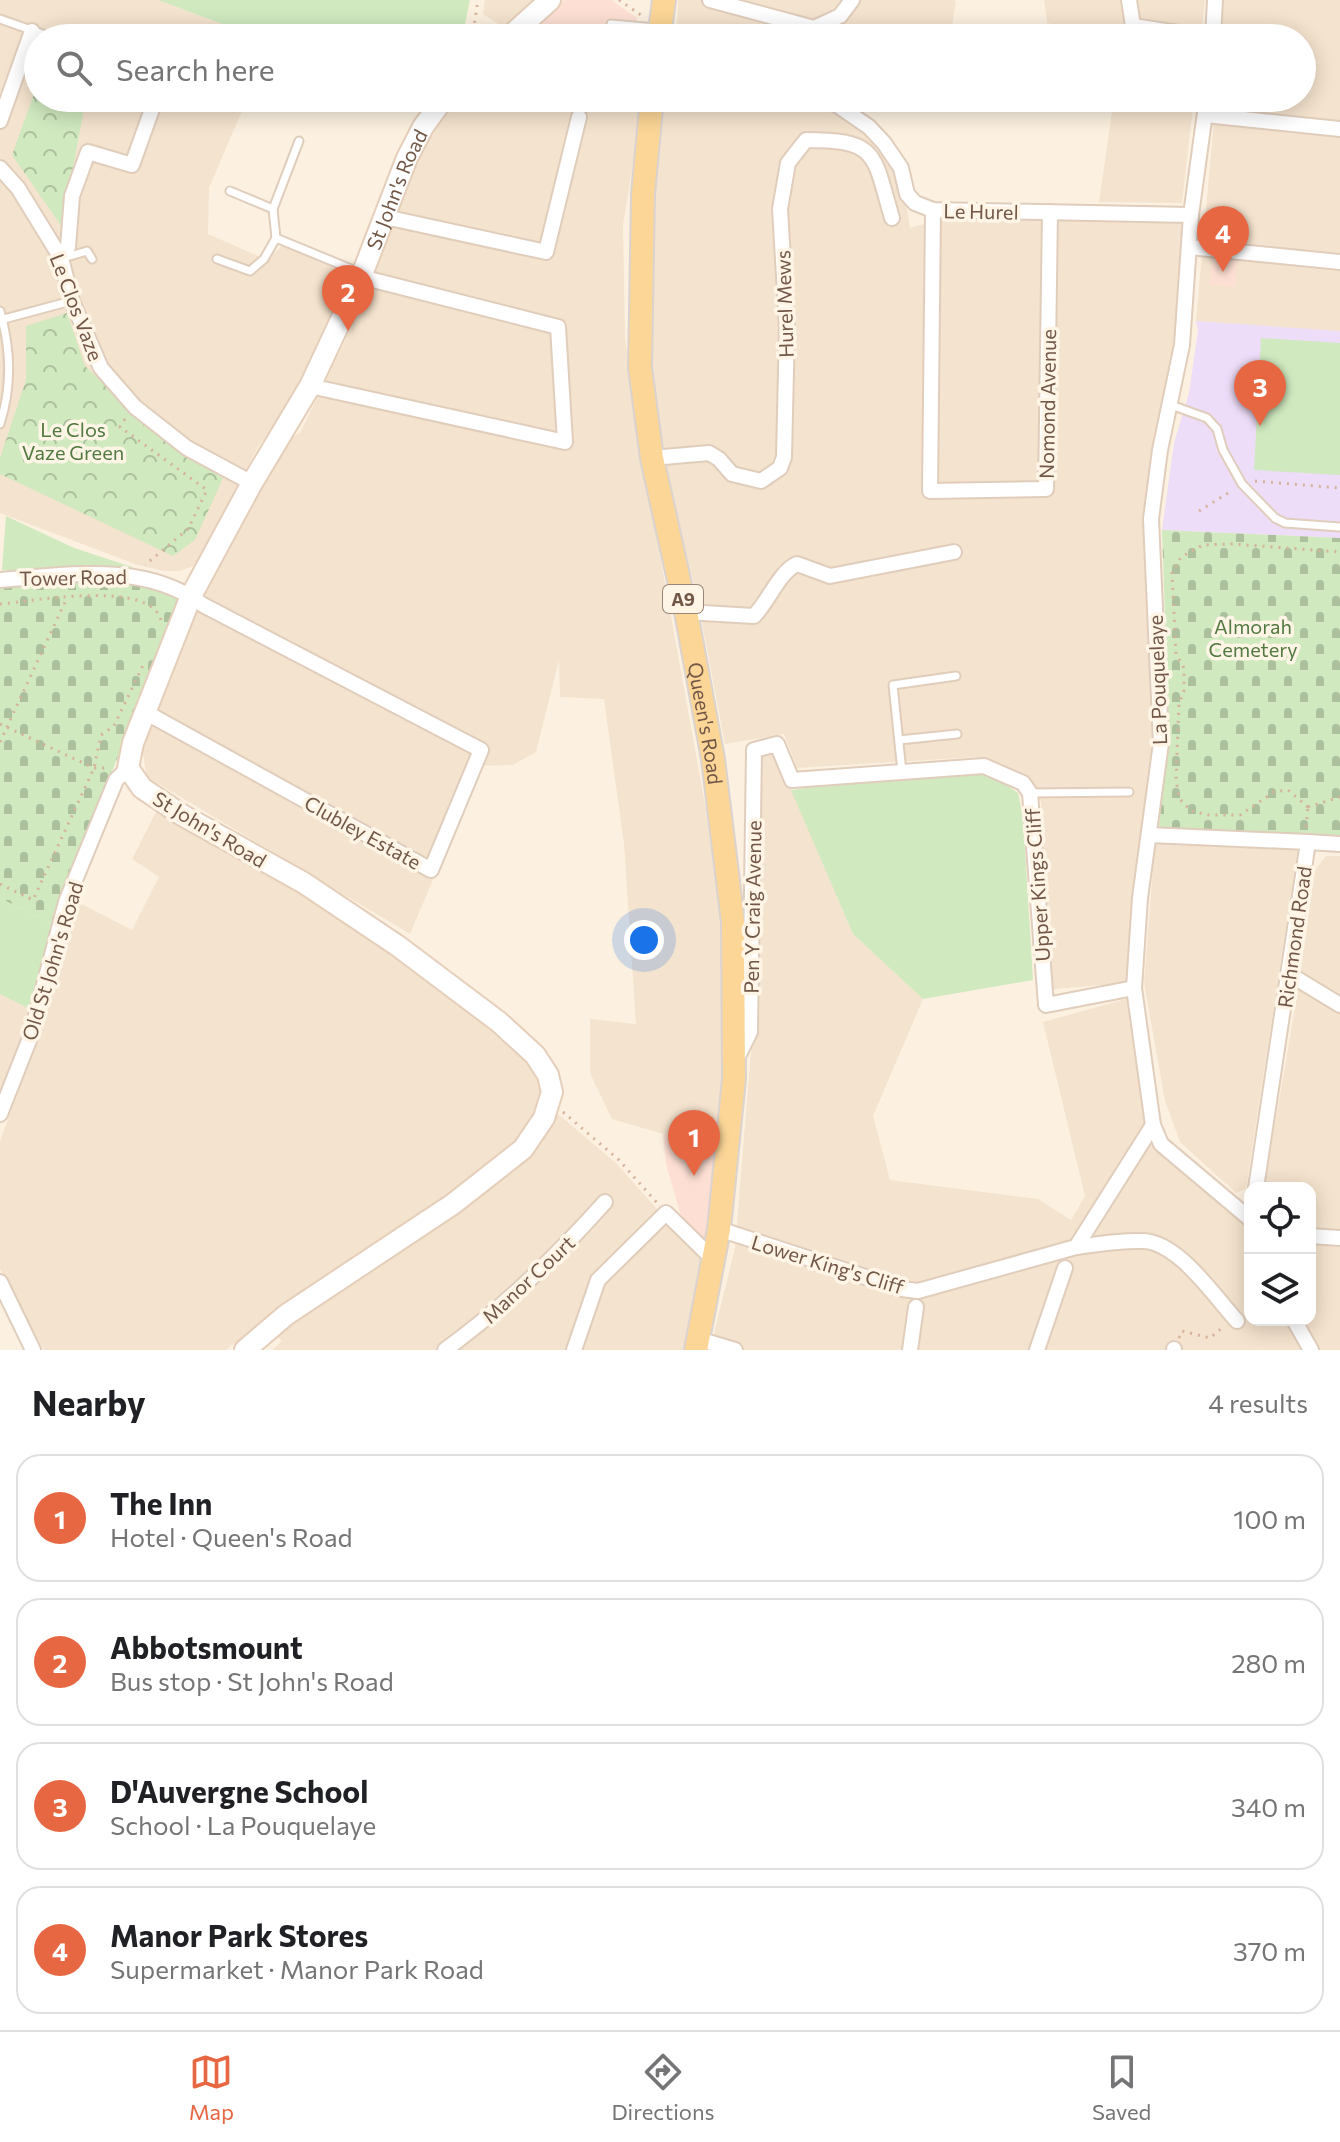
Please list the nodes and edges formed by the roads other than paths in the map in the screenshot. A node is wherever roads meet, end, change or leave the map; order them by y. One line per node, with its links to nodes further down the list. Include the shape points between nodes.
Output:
1 (550, 0): 8 (main road)
2 (664, 0): 9 (main road)
3 (852, 0): 11 (street, via 840,16)
4 (1129, 0): 12 (street)
5 (1215, 0): 13 (street)
6 (717, 1): 10 (street)
7 (0, 19): 14 (lane)
8 (523, 24)
9 (665, 24)
10 (800, 24)
11 (823, 24)
12 (1133, 24)
13 (1212, 24)
14 (24, 28)
15 (24, 54): 23 (street)
16 (151, 112): 36 (street, via 132,165 88,152 72,196 68,247)
17 (434, 112): 32 (main road, St John's Road, via 407,158)
18 (651, 112): 46 (main road, Queen's Road / A9, via 639,315)
19 (847, 112): 29 (street, Le Hurel, via 884,143 901,168 907,194)
20 (1205, 112): 21 (street, La Pouquelaye)
21 (1205, 115): 24 (street); 31 (street, La Pouquelaye)
22 (579, 117): 32 (street, via 546,252)
23 (0, 121)
24 (1340, 129)
25 (299, 141): 28 (lane)
26 (0, 168): 36 (street, Le Clos Vaze)
27 (230, 191): 28 (lane)
28 (273, 209): 34 (lane)
29 (933, 210): 30 (street, Le Hurel); 30 (street, Nomond Avenue, via 930,491 1046,489)
30 (1050, 212): 31 (street, Le Hurel)
31 (1191, 215): 35 (street, La Pouquelaye)
32 (385, 217): 40 (main road, St John's Road)
33 (892, 218): 46 (street, Hurel Mews, via 876,162 860,145 806,140 788,163 780,209 787,327 780,468 761,481 732,474 709,453)
34 (276, 238): 38 (lane, via 250,271); 40 (lane)
35 (1189, 247): 39 (street); 44 (street, La Pouquelaye, via 1182,345)
36 (61, 258): 37 (lane, via 87,251); 41 (street, Le Clos Vaze)
37 (92, 259)
38 (217, 259)
39 (1340, 262)
40 (362, 275): 43 (main road, St John's Road); 43 (street, via 558,327 565,442)
41 (72, 301): 42 (lane); 47 (street, Le Clos Vaze, via 101,368 135,407 187,448)
42 (1, 317): 45 (lane, via 9,384)
43 (310, 386): 47 (main road, St John's Road)
44 (1171, 405): 48 (lane, via 1207,418 1242,484 1275,518); 62 (street, La Pouquelaye, via 1151,519 1161,743)
45 (0, 424)
46 (652, 458): 52 (main road, Queen's Road / A9)
47 (252, 483): 51 (main road, St John's Road)
48 (1340, 527)
49 (954, 552): 52 (street, via 830,576 797,564 754,616)
50 (0, 580): 51 (street, Tower Road, via 140,576)
51 (191, 596): 54 (main road, St John's Road); 54 (street, Clubley Estate, via 481,750 431,870)
52 (686, 612): 68 (main road, Queen's Road / A9, via 713,759 733,922)
53 (956, 676): 56 (lane, via 893,685)
54 (145, 712): 58 (main road, St John's Road)
55 (957, 734): 56 (lane)
56 (899, 740): 59 (lane)
57 (754, 750): 59 (street, Upper Kings Cliff, via 777,744 792,780); 68 (street, Pen Y Craig Avenue, via 750,1032)
58 (128, 768): 69 (street, Old St John's Road, via 116,780 66,902 30,1038); 88 (main road, St John's Road, via 142,788 182,815 398,946 499,1022 535,1055 548,1075 551,1102 523,1149 479,1185 286,1315)
59 (902, 772): 61 (street, Upper Kings Cliff, via 984,766 1023,783)
60 (1129, 792): 61 (lane)
61 (1030, 793): 66 (street, Upper Kings Cliff, via 1046,1005)
62 (1149, 835): 63 (street, Richmond Road); 66 (street, La Pouquelaye)
63 (1308, 842): 64 (street); 65 (street, Richmond Road)
64 (1340, 844)
65 (1289, 974): 67 (street); 71 (street, Richmond Road)
66 (1134, 988): 70 (street, La Pouquelaye)
67 (1340, 1005)
68 (736, 1060): 74 (main road, Queen's Road / A9)
69 (0, 1114)
70 (1153, 1125): 73 (street, La Pouquelaye, via 1161,1144); 79 (street)
71 (1257, 1182)
72 (605, 1202): 89 (street, Manor Court, via 557,1255)
73 (1244, 1212)
74 (719, 1229): 79 (street, Lower King's Cliff, via 918,1291); 80 (main road, Queen's Road / A9)
75 (1132, 1229): 78 (street)
76 (1316, 1236): 77 (street)
77 (1340, 1238)
78 (1147, 1241): 79 (street, Lower King's Cliff); 84 (street, via 1194,1270)
79 (1076, 1247)
80 (714, 1260): 86 (main road, Queen's Road / A9); 90 (street, via 666,1213 598,1280)
81 (1065, 1268): 93 (street)
82 (0, 1282): 87 (street)
83 (916, 1307): 92 (street)
84 (1235, 1320)
85 (1297, 1326): 94 (street)
86 (697, 1345): 91 (street)
87 (33, 1350)
88 (245, 1350)
89 (445, 1350)
90 (574, 1350)
91 (735, 1350)
92 (910, 1350)
93 (1037, 1350)
94 (1311, 1350)

